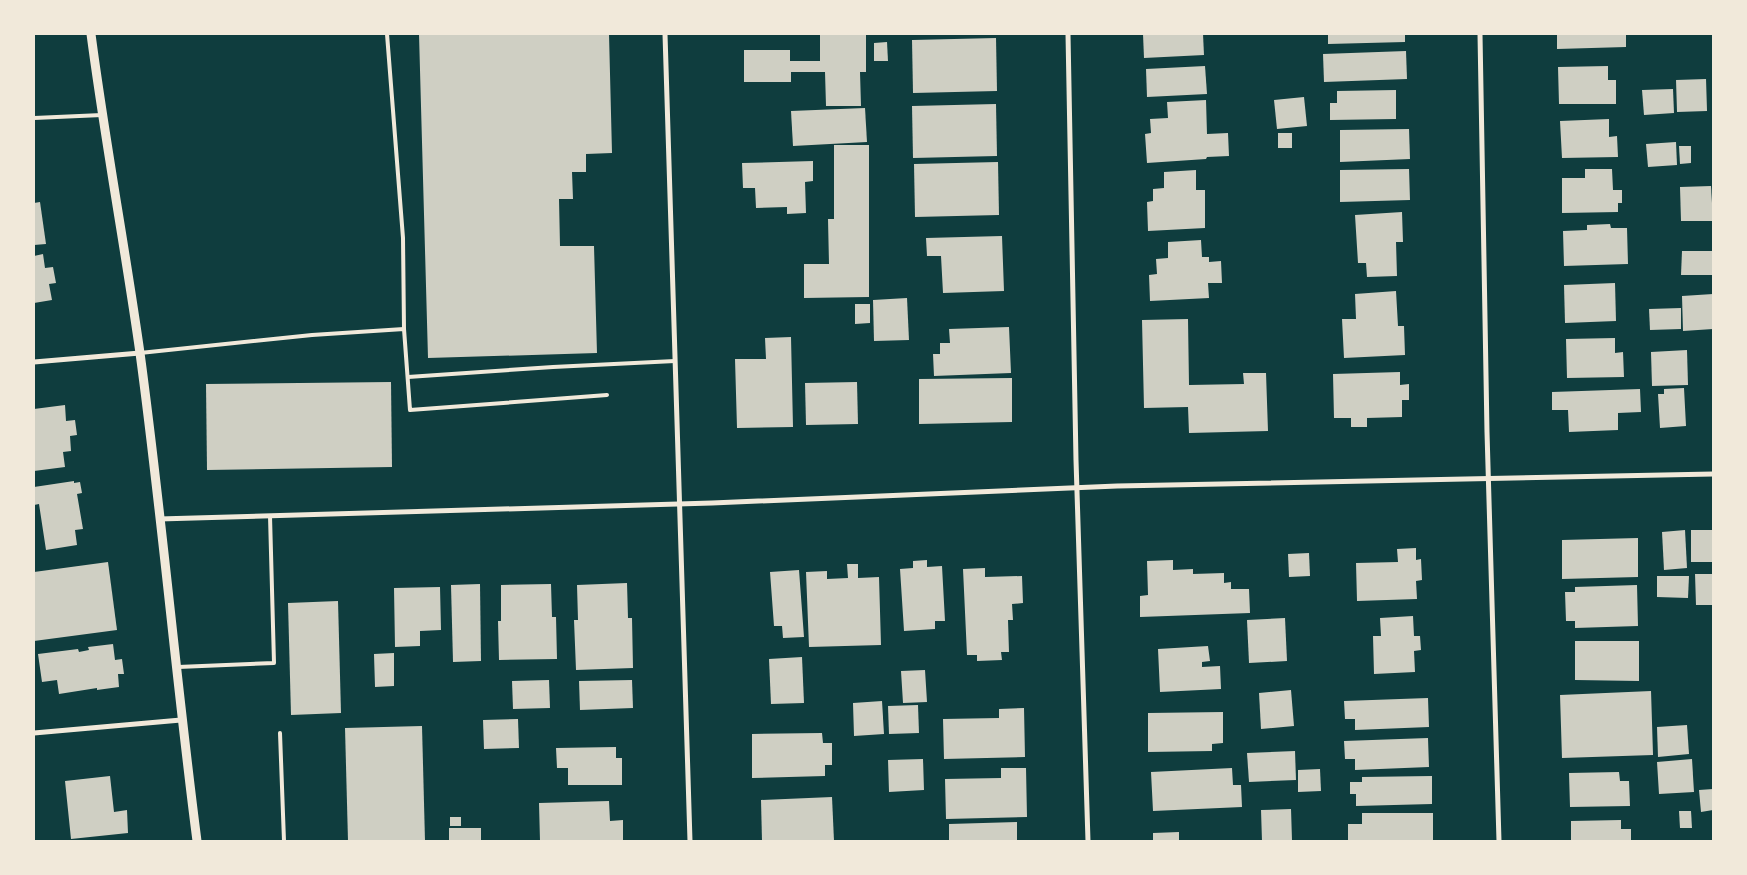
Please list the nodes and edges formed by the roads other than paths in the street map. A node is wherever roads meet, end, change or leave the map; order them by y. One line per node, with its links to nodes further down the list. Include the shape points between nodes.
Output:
1 (91, 34): 6 (street)
2 (387, 34): 8 (lane, via 403,238)
3 (666, 34): 10 (street)
4 (1068, 34): 16 (street)
5 (1480, 34): 15 (street)
6 (102, 115): 7 (lane); 9 (street)
7 (34, 118)
8 (404, 329): 9 (lane, via 285,337); 12 (lane)
9 (140, 353): 11 (street); 19 (street)
10 (675, 361): 12 (lane); 17 (street)
11 (34, 362)
12 (408, 377): 13 (lane, via 410,410)
13 (607, 395)
14 (1713, 474): 15 (street)
15 (1488, 480): 16 (street); 28 (street)
16 (1078, 488): 17 (street); 27 (street)
17 (680, 503): 18 (street); 26 (street)
18 (270, 516): 19 (street); 20 (lane, via 274,663)
19 (159, 519): 20 (street)
20 (176, 667): 21 (street)
21 (181, 720): 22 (street); 24 (street)
22 (34, 733)
23 (280, 733): 25 (lane)
24 (197, 841)
25 (284, 841)
26 (690, 841)
27 (1088, 841)
28 (1499, 841)

